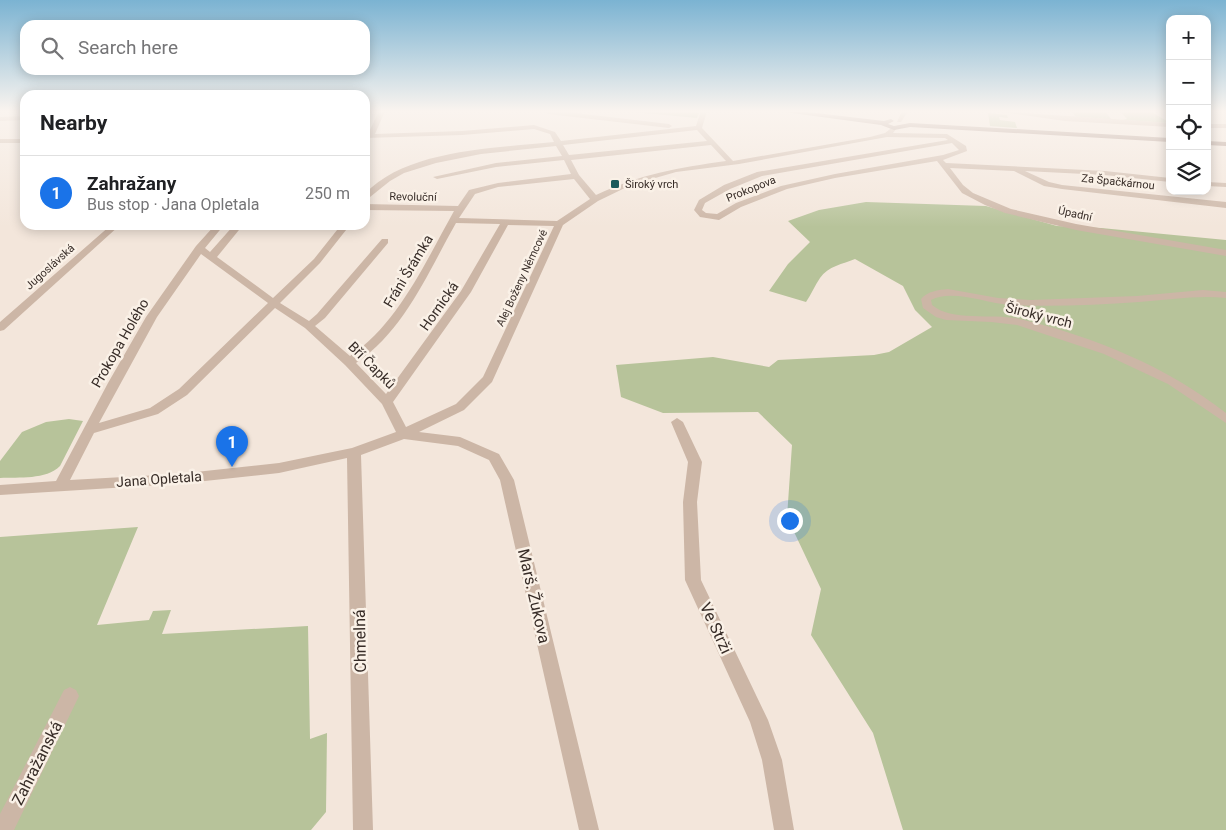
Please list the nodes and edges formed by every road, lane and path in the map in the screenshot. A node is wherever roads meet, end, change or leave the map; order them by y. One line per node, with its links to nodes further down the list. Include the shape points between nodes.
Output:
1 (500, 150): 18 (street, via 420,165 390,178)
2 (561, 150): 8 (street)
3 (646, 150): 8 (street)
4 (720, 150): 10 (street, Prokopova)
5 (792, 150): 10 (street, Alej Boženy Němcové)
6 (907, 150): 12 (street, Prokopova)
7 (963, 150): 9 (street, Prokopova)
8 (565, 158): 13 (street); 14 (street)
9 (941, 161): 11 (street); 12 (street, Prokopova, via 796,184 730,208 718,217 703,215 698,210 702,202 727,187); 32 (street, Úpadní, via 960,188 972,196 1025,215)
10 (735, 162): 12 (street, Prokopova); 19 (street, Alej Boženy Němcové, via 652,175)
11 (1010, 168): 15 (street); 20 (street, Za Špačkárnou, via 1062,187)
12 (760, 174)
13 (576, 176): 19 (street); 22 (street, Fráni Šrámka, via 483,188 472,192)
14 (437, 177)
15 (1166, 180)
16 (1211, 184): 17 (street)
17 (1226, 185)
18 (370, 192)
19 (595, 199): 25 (street, Alej Boženy Němcové)
20 (1226, 205)
21 (370, 207): 22 (street, Revoluční)
22 (460, 209): 23 (street, Fráni Šrámka)
23 (454, 220): 24 (street); 38 (street, Fráni Šrámka, via 399,315 367,350)
24 (506, 221): 25 (street); 39 (street, Hornická, via 466,292)
25 (559, 224): 43 (street, Alej Boženy Němcové, via 488,379 460,407)
26 (110, 230): 37 (street, Jugoslávská)
27 (215, 230): 31 (street, Prokopa Holého)
28 (235, 230): 33 (street)
29 (342, 230): 35 (street)
30 (385, 240): 36 (street)
31 (199, 248): 33 (street, Bří Čapků); 42 (street, Prokopa Holého, via 159,305 115,379)
32 (1226, 253)
33 (212, 256): 35 (street, Bří Čapků)
34 (1226, 295): 40 (street, Široký vrch, via 1031,303 948,292 926,299 927,306 943,317 1018,322 1101,349 1157,373)
35 (275, 304): 36 (street, Bří Čapků); 42 (street, via 183,392 154,411)
36 (309, 326): 38 (street, Bří Čapků)
37 (0, 328)
38 (350, 362): 39 (street, Bří Čapků)
39 (387, 402): 43 (street, Bří Čapků)
40 (1226, 419)
41 (677, 422): 51 (street, Ve Strži, via 695,462 690,502 693,580 759,720 772,760)
42 (90, 430): 45 (street, Prokopa Holého)
43 (403, 434): 44 (street, Jana Opletala); 50 (street, Marš. Žukova, via 460,442 494,457 507,480)
44 (354, 452): 45 (street, Jana Opletala, via 279,468 228,474); 49 (street, Chmelná)
45 (61, 486): 46 (street, Jana Opletala)
46 (0, 490)
47 (70, 696): 48 (street, Zahražanská)
48 (3, 830)
49 (364, 830)
50 (589, 830)
51 (784, 830)

